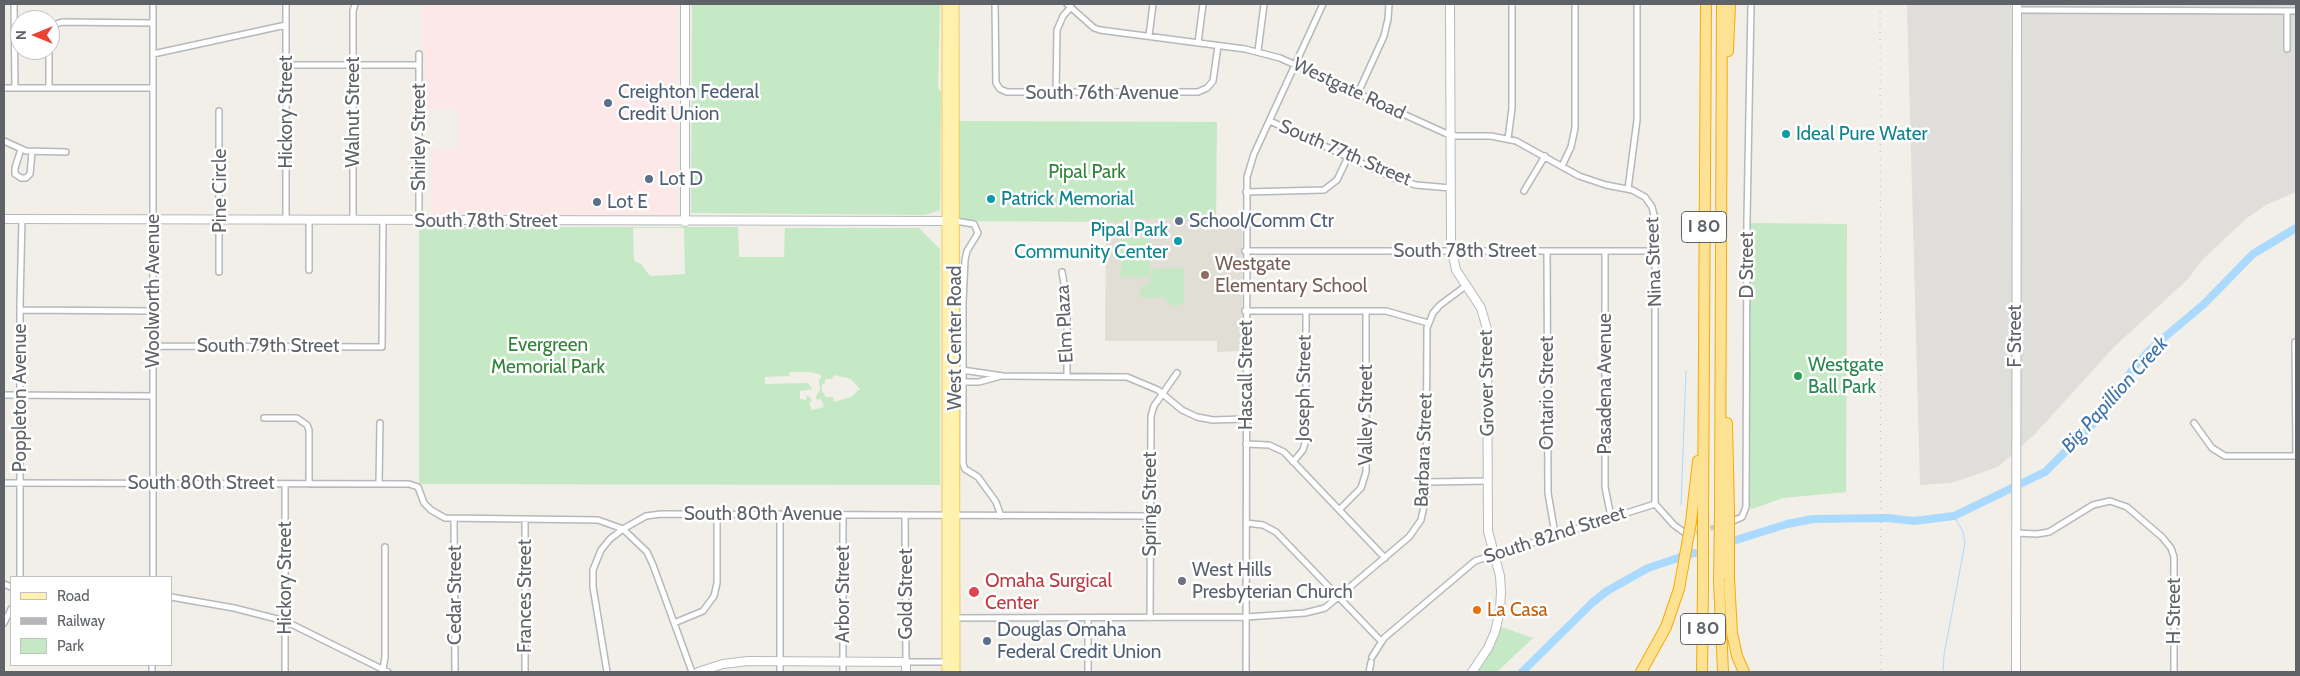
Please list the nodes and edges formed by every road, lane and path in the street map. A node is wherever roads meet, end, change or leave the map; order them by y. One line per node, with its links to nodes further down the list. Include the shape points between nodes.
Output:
1 (14, 4): 43 (street)
2 (154, 4): 28 (street, Woolworth Avenue)
3 (286, 4): 29 (street, Hickory Street)
4 (355, 4): 40 (street, Walnut Street)
5 (685, 4): 74 (main road)
6 (947, 4): 73 (main road, West Center Road)
7 (954, 4): 73 (main road, West Center Road)
8 (996, 4): 46 (street, South 76th Avenue, via 998,87 1007,92)
9 (1153, 4): 30 (street)
10 (1203, 4): 31 (street)
11 (1264, 4): 34 (street)
12 (1323, 4): 38 (street, Hascall Street)
13 (1389, 4): 47 (street, via 1384,36)
14 (1450, 4): 52 (main road, Grover Street)
15 (1512, 4): 53 (street, via 1512,108)
16 (1575, 4): 59 (street, via 1575,128)
17 (1637, 4): 61 (street, via 1637,120)
18 (1702, 4): 48 (highway)
19 (1706, 4): 48 (highway, I 80)
20 (1722, 4): 51 (highway, I 80)
21 (1730, 4): 51 (highway)
22 (1751, 4): 127 (street, D Street, via 1746,507 1744,515)
23 (1069, 5): 30 (street, Westgate Road, via 1096,29); 46 (street, via 1056,30)
24 (2017, 7): 25 (street); 133 (main road, F Street)
25 (2286, 11): 26 (street); 33 (street)
26 (2296, 11)
27 (60, 23): 28 (street)
28 (153, 23): 35 (street, Woolworth Avenue)
29 (286, 25): 35 (street); 39 (street, Hickory Street)
30 (1148, 36): 31 (street, Westgate Road)
31 (1198, 43): 32 (street, Westgate Road)
32 (1218, 46): 34 (street, Westgate Road); 46 (street, South 76th Avenue, via 1214,78 1207,88 1193,92)
33 (2287, 49)
34 (1258, 51): 38 (street, Westgate Road)
35 (153, 54): 45 (street, Woolworth Avenue)
36 (419, 54): 41 (street, Shirley Street)
37 (49, 60): 44 (street)
38 (1296, 64): 47 (street, Westgate Road); 50 (street, Hascall Street)
39 (286, 65): 40 (street); 68 (street, Hickory Street)
40 (352, 65): 41 (street); 70 (street, Walnut Street)
41 (419, 65): 72 (street, Shirley Street)
42 (4, 88): 43 (street)
43 (15, 88): 44 (street)
44 (49, 88): 45 (street)
45 (153, 88): 66 (street, Woolworth Avenue)
46 (1056, 93)
47 (1358, 93): 52 (street, Westgate Road)
48 (1705, 100): 92 (highway, I 80)
49 (219, 111): 67 (street, Pine Circle)
50 (1270, 121): 58 (street, South 77th Street); 63 (street, Hascall Street, via 1251,163)
51 (1722, 134): 127 (highway, I 80, via 1721,305)
52 (1451, 135): 53 (street, Westgate Road); 60 (main road, Grover Street)
53 (1508, 139): 57 (street, Westgate Road)
54 (4, 141): 55 (street)
55 (26, 151): 55 (street, via 15,168 15,174 20,178 30,174); 56 (street)
56 (66, 152)
57 (1545, 156): 59 (street, Westgate Road); 62 (street)
58 (1348, 157): 60 (street, South 77th Street, via 1406,182); 63 (street, via 1337,180 1324,190)
59 (1562, 166): 61 (street, Westgate Road, via 1593,182)
60 (1451, 188): 76 (main road, Grover Street)
61 (1628, 189): 79 (street, Nina Street, via 1645,197 1652,207)
62 (1524, 191)
63 (1246, 192): 75 (street, Hascall Street)
64 (4, 219): 65 (main road, South 78th Street)
65 (22, 219): 66 (main road, South 78th Street); 84 (street, Poppleton Avenue)
66 (154, 220): 67 (main road, South 78th Street); 85 (street, Woolworth Avenue)
67 (220, 220): 68 (main road, South 78th Street); 81 (street, Pine Circle)
68 (286, 220): 69 (main road, South 78th Street)
69 (309, 220): 70 (main road, South 78th Street); 80 (street)
70 (352, 220): 71 (main road, South 78th Street)
71 (383, 220): 72 (main road, South 78th Street); 91 (street, South 79th Street, via 382,347)
72 (419, 220): 74 (main road, South 78th Street)
73 (951, 221): 74 (main road, South 78th Street); 93 (street, South 78th Street, via 974,224 978,233 965,258); 123 (main road, West Center Road, via 954,325)
74 (685, 222)
75 (1246, 251): 76 (street, South 78th Street); 86 (street, Hascall Street)
76 (1452, 251): 77 (street, South 78th Street); 83 (main road, Grover Street, via 1456,270)
77 (1547, 251): 78 (street, South 78th Street); 134 (street, Ontario Street, via 1548,493)
78 (1605, 251): 79 (street, South 78th Street); 126 (street, Pasadena Avenue, via 1605,487)
79 (1655, 251): 117 (street, Nina Street)
80 (309, 270)
81 (219, 272)
82 (1062, 272): 96 (street, Elm Plaza, via 1068,301)
83 (1467, 285): 89 (street, Barbara Street, via 1440,304); 109 (main road, Grover Street, via 1481,308 1488,329)
84 (20, 310): 85 (street); 100 (street, Poppleton Avenue)
85 (153, 311): 91 (street, Woolworth Avenue)
86 (1245, 311): 87 (street); 103 (street, Hascall Street)
87 (1306, 311): 88 (street); 108 (street, Joseph Street, via 1306,439 1303,450)
88 (1366, 311): 89 (street, via 1393,312); 118 (street, Valley Street, via 1366,472 1360,488)
89 (1428, 323): 110 (street, Barbara Street)
90 (2295, 342): 107 (street)
91 (154, 346): 101 (street, Woolworth Avenue)
92 (1704, 355): 173 (highway, bridge, via 1696,486 1679,589 1666,627); 174 (highway, I 80, bridge)
93 (962, 370): 95 (street); 97 (street)
94 (1177, 373): 98 (street, Spring Street)
95 (1003, 376): 96 (street); 97 (street)
96 (1067, 376): 98 (street, via 1127,378)
97 (962, 382): 124 (street, via 963,464 978,477 996,502)
98 (1163, 394): 103 (street, via 1182,410 1197,417); 125 (street, Spring Street, via 1150,419)
99 (4, 395): 100 (street)
100 (20, 396): 101 (street); 112 (street, Poppleton Avenue)
101 (153, 396): 113 (street, Woolworth Avenue)
102 (264, 418): 115 (street, via 298,418 305,422 309,430)
103 (1246, 419): 106 (street, Hascall Street)
104 (380, 423): 116 (street)
105 (2194, 423): 107 (street, via 2212,448 2221,454)
106 (1246, 444): 108 (street, via 1274,447); 130 (street, Hascall Street)
107 (2296, 456)
108 (1293, 462): 118 (street)
109 (1488, 481): 110 (street); 136 (main road, Grover Street, via 1488,531)
110 (1426, 482): 137 (street, Barbara Street, via 1425,505 1418,525)
111 (4, 483): 112 (street, South 80th Street)
112 (20, 483): 113 (street, South 80th Street); 138 (street, Poppleton Avenue)
113 (152, 483): 114 (street, South 80th Street); 139 (street, Woolworth Avenue)
114 (285, 484): 115 (street, South 80th Street); 148 (street, Hickory Street)
115 (309, 484): 116 (street, South 80th Street)
116 (379, 484): 128 (street, South 80th Street, via 417,486 430,510)
117 (1655, 504): 126 (street, South 82nd Street); 132 (street)
118 (1339, 510): 137 (street)
119 (717, 514): 120 (street, South 80th Avenue); 131 (street, South 80th Avenue, via 652,514); 150 (street, via 717,583 714,596 703,611)
120 (780, 514): 121 (street, South 80th Avenue); 152 (street)
121 (843, 515): 122 (street, South 80th Avenue); 153 (street, Arbor Street)
122 (905, 515): 123 (street, South 80th Avenue); 154 (street, Gold Street)
123 (951, 516): 124 (street, South 80th Avenue); 145 (main road, West Center Road)
124 (1001, 516): 125 (street, South 80th Avenue)
125 (1150, 516): 147 (street, Spring Street)
126 (1611, 516): 134 (street, South 82nd Street)
127 (1729, 517): 140 (highway, I 80, bridge)
128 (454, 519): 129 (street); 159 (street, Cedar Street)
129 (525, 519): 131 (street, via 593,519); 160 (street, Frances Street)
130 (1246, 523): 142 (street, via 1263,525 1276,532); 144 (street, Hascall Street)
131 (623, 529): 150 (street, via 634,537 649,557); 161 (street, South 80th Avenue, via 601,550 592,577)
132 (1685, 533)
133 (2016, 533): 157 (main road, F Street); 178 (street, H Street, via 2049,532 2093,505 2110,501 2123,505 2162,537 2172,550 2174,564)
134 (1555, 534): 136 (street, South 82nd Street)
135 (385, 547): 156 (street)
136 (1494, 554): 151 (street, South 82nd Street, via 1470,565); 172 (main road, Grover Street, via 1501,583 1500,610 1488,648)
137 (1385, 558): 142 (street, Barbara Street)
138 (20, 576)
139 (153, 576)
140 (1724, 580): 175 (highway, I 80); 176 (highway); 177 (highway, via 1732,633)
141 (172, 597): 148 (street)
142 (1339, 597): 144 (street, Barbara Street, via 1314,612); 151 (street)
143 (10, 611): 149 (street)
144 (1246, 617): 147 (street, Barbara Street); 170 (street, Hascall Street)
145 (951, 618): 146 (street, Barbara Street); 155 (main road, West Center Road); 168 (main road, West Center Road)
146 (1088, 618): 147 (street, Barbara Street); 169 (street)
147 (1150, 618)
148 (285, 621): 156 (street); 158 (street, Hickory Street)
149 (4, 623)
150 (674, 623): 162 (street)
151 (1381, 641): 171 (street, South 82nd Street, via 1371,659)
152 (780, 661): 153 (main road); 163 (main road, via 738,661); 164 (street)
153 (843, 662): 154 (main road); 165 (street, Arbor Street)
154 (906, 662): 155 (street); 166 (main road, Gold Street)
155 (946, 662): 167 (main road, West Center Road)
156 (385, 671)
157 (2015, 671)
158 (285, 672)
159 (455, 672)
160 (525, 672)
161 (607, 672)
162 (692, 672)
163 (698, 672)
164 (780, 672)
165 (843, 672)
166 (906, 672)
167 (946, 672)
168 (955, 672)
169 (1088, 672)
170 (1246, 672)
171 (1369, 672)
172 (1472, 672)
173 (1641, 672)
174 (1702, 672)
175 (1717, 672)
176 (1723, 672)
177 (1744, 672)
178 (2174, 672)

